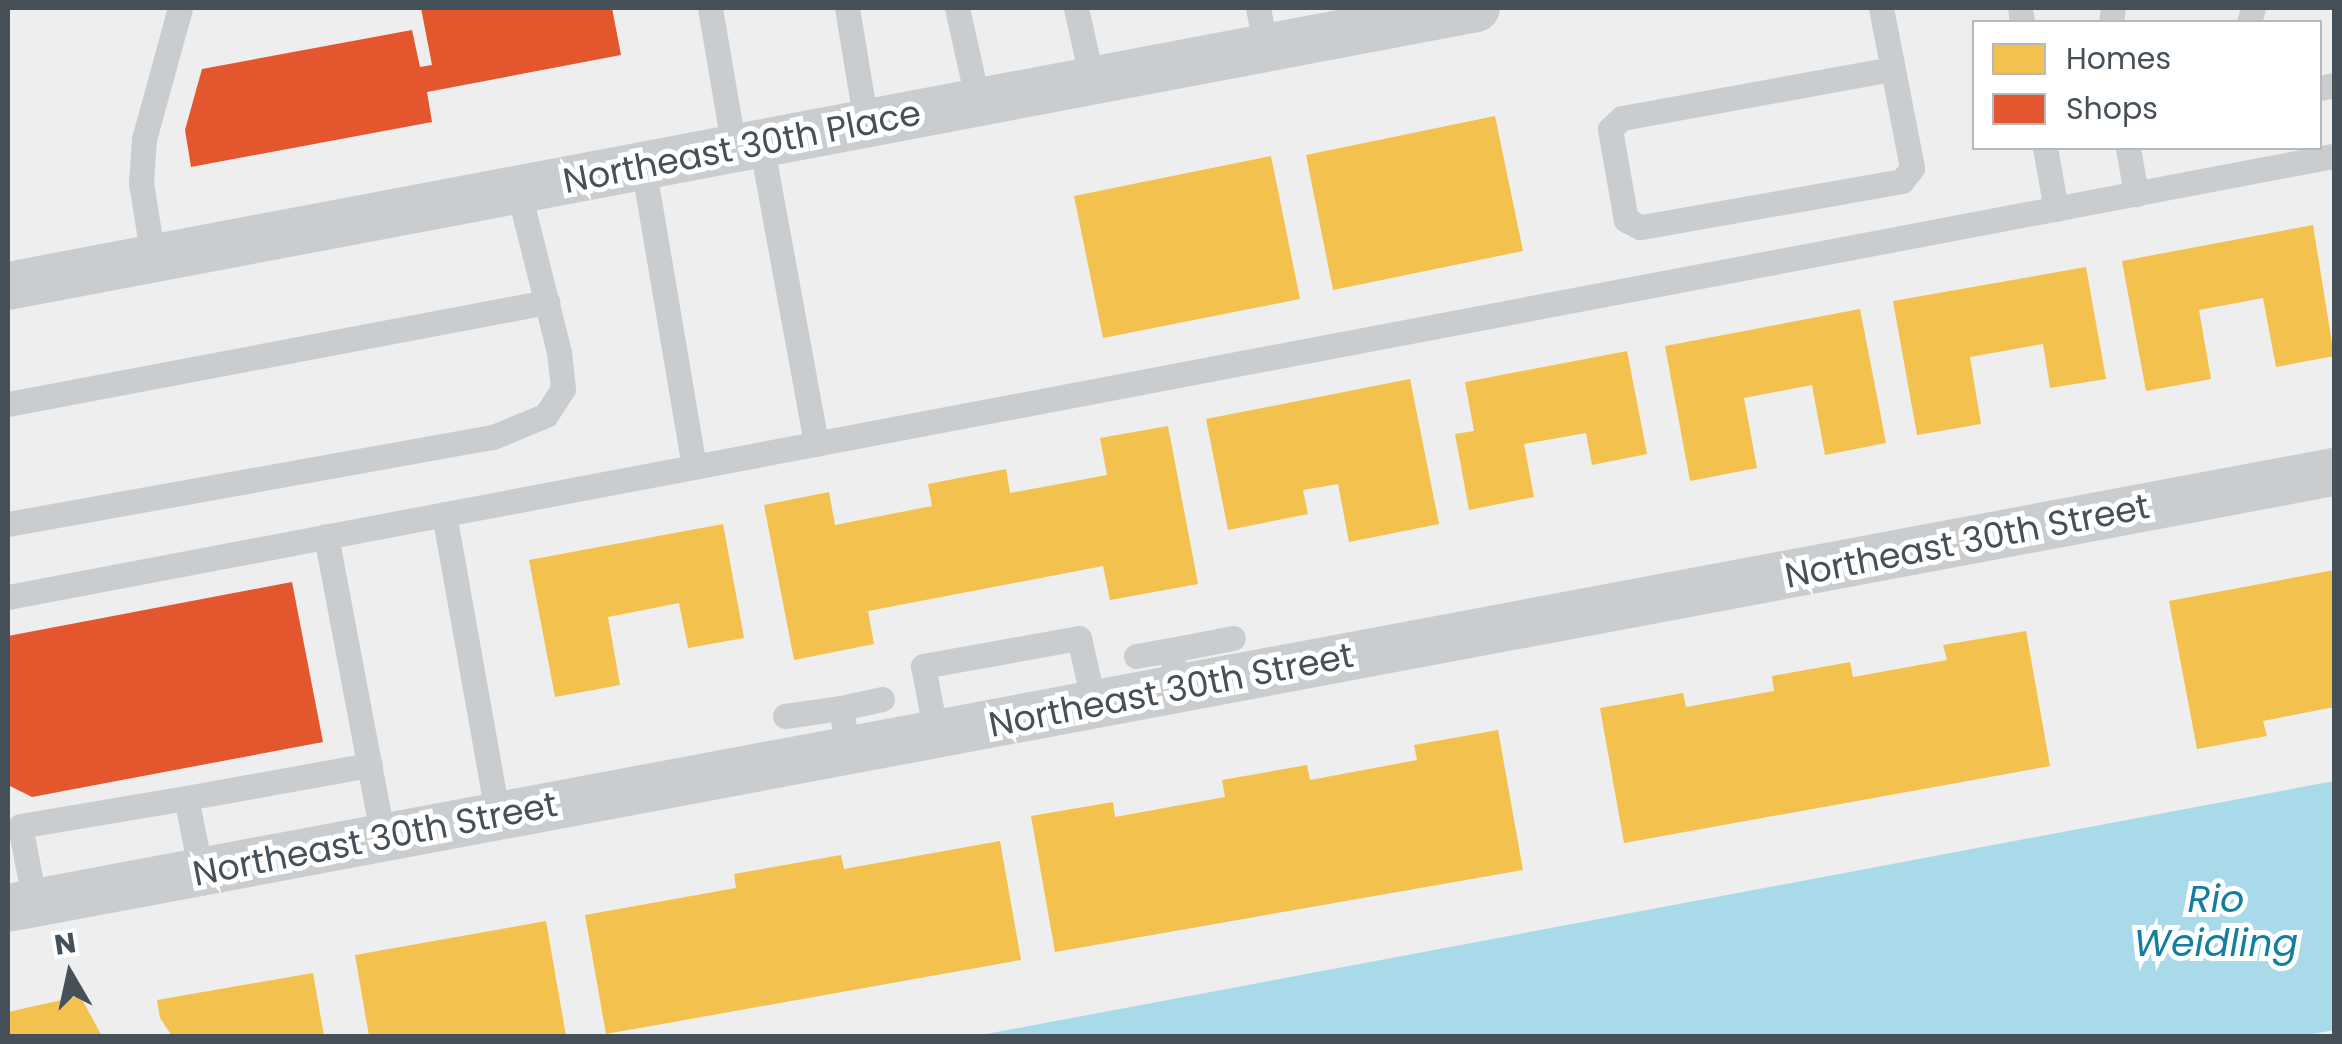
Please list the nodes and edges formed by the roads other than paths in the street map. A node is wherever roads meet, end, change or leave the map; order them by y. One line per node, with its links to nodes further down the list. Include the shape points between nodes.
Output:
1 (180, 8): 22 (lane, via 144,139 141,182)
2 (710, 8): 14 (lane)
3 (847, 8): 13 (lane)
4 (957, 8): 12 (lane)
5 (1076, 8): 11 (lane)
6 (1476, 8): 8 (street, Northeast 30th Place)
7 (1881, 8): 10 (lane)
8 (1416, 13): 9 (street, Northeast 30th Place)
9 (1262, 28): 11 (street, Northeast 30th Place)
10 (1892, 68): 10 (lane, via 1622,118 1610,129 1626,220 1640,227 1902,181 1912,168)
11 (1092, 80): 12 (street, Northeast 30th Place)
12 (978, 102): 13 (street, Northeast 30th Place)
13 (866, 123): 14 (street, Northeast 30th Place)
14 (747, 146): 18 (street, Northeast 30th Place); 26 (lane)
15 (2045, 150): 21 (lane)
16 (2128, 150): 20 (lane)
17 (2334, 156): 20 (lane)
18 (643, 165): 19 (street, Northeast 30th Place); 27 (lane)
19 (518, 189): 22 (street, Northeast 30th Place); 24 (lane)
20 (2136, 194): 21 (lane)
21 (2056, 209): 26 (lane)
22 (152, 258): 23 (street, Northeast 30th Place)
23 (8, 286)
24 (547, 302): 25 (lane); 30 (lane, via 563,389 546,414 493,438)
25 (8, 404)
26 (816, 444): 27 (lane)
27 (694, 467): 29 (lane)
28 (2334, 472): 35 (street, Northeast 30th Street)
29 (444, 514): 31 (lane); 43 (lane)
30 (8, 524)
31 (326, 536): 32 (lane); 41 (lane)
32 (8, 597)
33 (1233, 638): 35 (lane)
34 (1136, 656): 35 (lane)
35 (1175, 669): 37 (street, Northeast 30th Street)
36 (882, 700): 39 (lane)
37 (1094, 704): 40 (street, Northeast 30th Street); 40 (lane, via 1079,638 923,666)
38 (785, 716): 39 (lane)
39 (844, 729): 40 (street, Northeast 30th Street); 43 (street, Northeast 30th Street)
40 (936, 734)
41 (370, 765): 42 (lane); 45 (lane)
42 (186, 798): 44 (lane); 46 (lane)
43 (498, 816): 45 (street, Northeast 30th Street)
44 (14, 824): 47 (lane)
45 (384, 838): 46 (street, Northeast 30th Street)
46 (201, 872): 47 (street, Northeast 30th Street)
47 (21, 906)

